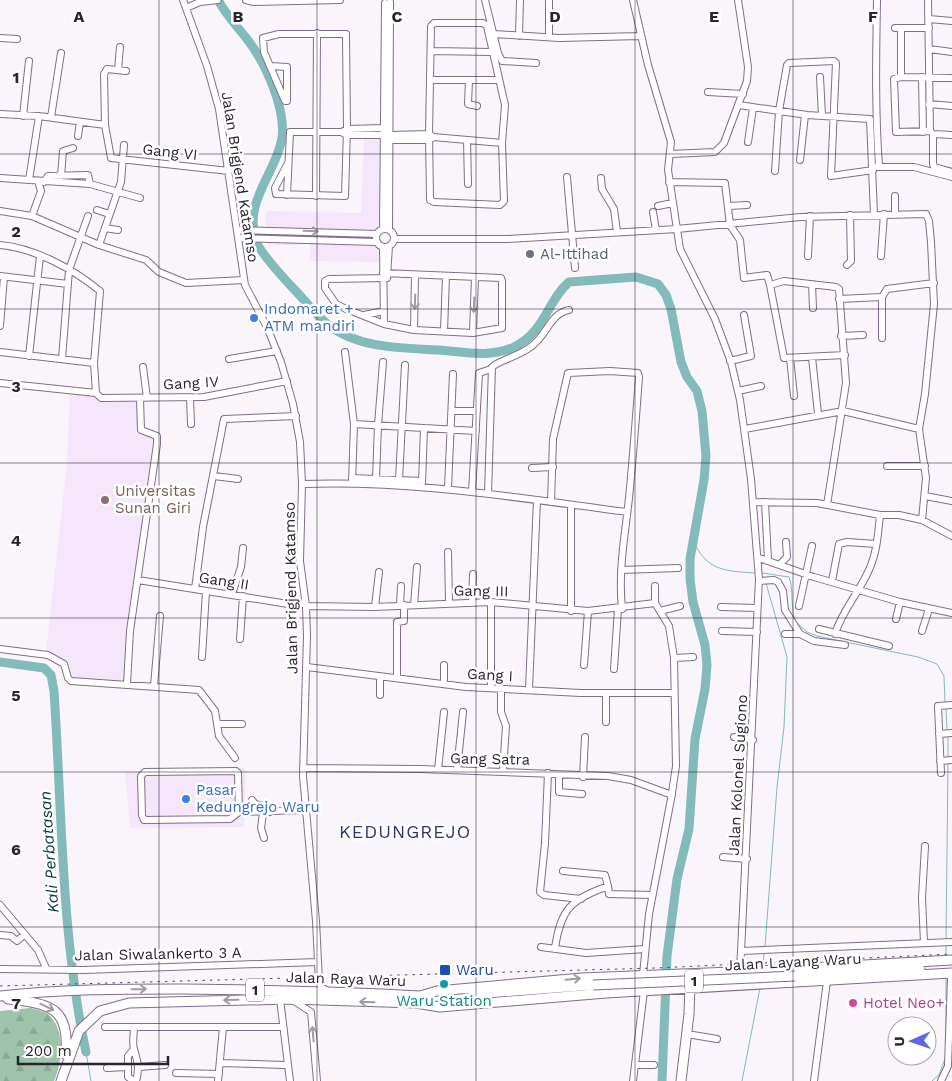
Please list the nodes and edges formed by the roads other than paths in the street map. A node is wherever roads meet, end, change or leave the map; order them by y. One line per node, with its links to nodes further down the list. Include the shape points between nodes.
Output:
1 (183, 0): 14 (street, Jalan Brigjend Katamso)
2 (218, 0): 12 (street)
3 (246, 0): 4 (street)
4 (340, 0)
5 (484, 0): 19 (street)
6 (520, 0): 20 (street)
7 (549, 0): 22 (street)
8 (633, 0): 21 (street)
9 (738, 0): 44 (street, via 748,67)
10 (877, 0): 76 (street)
11 (928, 0): 15 (street)
12 (207, 1): 14 (street)
13 (387, 1): 63 (street)
14 (186, 8): 77 (street, Jalan Brigjend Katamso, via 213,89)
15 (929, 19): 16 (street); 17 (street)
16 (952, 22)
17 (929, 28): 26 (street); 37 (street, via 898,28)
18 (317, 34): 33 (street, via 264,37 262,47); 60 (street); 61 (street, via 347,36)
19 (494, 34): 20 (street); 32 (street, via 502,61)
20 (519, 36): 22 (street)
21 (641, 36): 22 (street); 72 (street, via 669,131)
22 (549, 37)
23 (0, 38): 24 (street)
24 (17, 39)
25 (120, 47): 34 (street)
26 (929, 49): 29 (street); 38 (street)
27 (431, 51): 28 (street); 28 (street, via 431,26 438,22 484,23); 40 (street)
28 (492, 52): 42 (street)
29 (952, 52)
30 (61, 53): 57 (street)
31 (29, 61): 53 (street)
32 (536, 63)
33 (271, 66): 33 (street, via 287,67 287,102 285,101)
34 (118, 70): 35 (street); 59 (street, via 106,69 104,74)
35 (126, 71)
36 (820, 77): 55 (street)
37 (901, 77): 38 (street); 62 (street, via 893,81 894,128 898,133)
38 (926, 77): 39 (street); 45 (street); 62 (street)
39 (952, 78)
40 (430, 80): 41 (street); 66 (street)
41 (469, 80): 42 (street); 47 (street, via 467,103)
42 (499, 80): 68 (street, via 505,105)
43 (708, 92): 44 (street)
44 (743, 94): 46 (street)
45 (929, 104): 48 (street); 62 (street)
46 (739, 105): 49 (street); 72 (street, via 719,149)
47 (477, 106)
48 (952, 106)
49 (753, 108): 50 (street); 69 (street)
50 (779, 111): 52 (street); 56 (street, via 789,63 836,62); 78 (street)
51 (0, 114): 53 (street)
52 (804, 115): 55 (street); 74 (street)
53 (23, 116): 54 (street)
54 (39, 116): 57 (street); 85 (street)
55 (822, 116): 56 (street)
56 (835, 117): 76 (street, via 870,119); 76 (street, via 831,176)
57 (51, 118): 58 (street)
58 (80, 122): 59 (street); 65 (street)
59 (105, 125): 73 (street, Gang VI, via 110,157)
60 (316, 131): 61 (street); 75 (street, via 290,132); 92 (street)
61 (345, 132): 63 (street); 92 (street, via 345,196)
62 (929, 132): 64 (street); 79 (street, via 933,166)
63 (387, 135): 66 (street); 117 (street)
64 (952, 135)
65 (78, 136)
66 (430, 137): 67 (street); 68 (street, via 431,201 497,205 504,201)
67 (467, 140): 68 (street); 89 (street)
68 (502, 142)
69 (748, 142)
70 (124, 145): 73 (street)
71 (73, 148): 80 (street, via 63,151)
72 (670, 154): 87 (street)
73 (124, 160): 77 (street, Gang VI); 90 (street)
74 (800, 160)
75 (288, 163): 91 (street); 91 (street, via 275,191 276,194)
76 (874, 170): 84 (street, via 914,166); 106 (street)
77 (229, 171): 115 (street, Jalan Brigjend Katamso)
78 (775, 171)
79 (952, 172)
80 (61, 176): 86 (street, via 48,176); 88 (street, via 88,175)
81 (0, 178): 85 (street)
82 (567, 178): 121 (street)
83 (601, 178): 119 (street, via 603,190 614,209)
84 (952, 178)
85 (29, 180): 86 (street)
86 (41, 181): 88 (street); 107 (street)
87 (669, 182): 95 (street); 98 (street, via 725,183)
88 (90, 184): 90 (street)
89 (468, 184)
90 (118, 191): 94 (street); 103 (street)
91 (287, 194): 92 (street)
92 (316, 196)
93 (895, 196): 102 (street)
94 (140, 198)
95 (673, 203): 97 (street); 113 (street)
96 (747, 205): 98 (street)
97 (658, 206)
98 (729, 206): 110 (street)
99 (97, 210): 103 (street)
100 (0, 211): 107 (street)
101 (653, 212): 118 (street)
102 (895, 213): 104 (street); 145 (street, via 926,214)
103 (109, 214): 111 (street)
104 (884, 214): 106 (street); 132 (street)
105 (850, 215): 106 (street); 109 (street); 133 (street, via 851,261)
106 (874, 215)
107 (32, 216): 122 (street)
108 (88, 216): 122 (street)
109 (810, 216): 110 (street); 131 (street)
110 (730, 225): 113 (street); 146 (street, via 740,240 744,278 766,275)
111 (105, 228): 114 (street); 128 (street)
112 (265, 229): 115 (street); 116 (street); 124 (street)
113 (676, 229): 118 (street); 171 (street, via 682,254 715,319)
114 (118, 230)
115 (238, 230): 123 (street, Jalan Brigjend Katamso)
116 (287, 230): 120 (street, one-way to 120); 125 (street)
117 (386, 230): 120 (street); 126 (street)
118 (656, 230): 119 (street)
119 (617, 232): 121 (street)
120 (377, 234): 129 (street)
121 (571, 234): 126 (street); 134 (street)
122 (81, 237): 128 (street); 135 (street)
123 (239, 238): 124 (street); 141 (street, Jalan Brigjend Katamso)
124 (265, 238): 125 (street)
125 (287, 238): 129 (street)
126 (394, 239): 129 (street)
127 (0, 245): 130 (street)
128 (99, 245): 141 (street, via 146,260 159,272 186,283)
129 (383, 245): 140 (street)
130 (40, 256): 135 (street); 142 (street)
131 (808, 256)
132 (881, 256)
133 (847, 265)
134 (575, 268)
135 (68, 270): 143 (street); 173 (street, via 100,291)
136 (415, 275): 138 (street); 140 (street); 156 (street, one-way to 156)
137 (2, 276): 142 (street); 155 (street)
138 (446, 276): 139 (street); 157 (street)
139 (475, 276): 158 (street, one-way to 158); 158 (street, via 502,279 502,326)
140 (385, 277): 151 (street); 152 (street, via 325,281 325,288 336,304)
141 (244, 280): 162 (street, Jalan Brigjend Katamso)
142 (38, 282): 143 (street); 166 (street)
143 (68, 284): 169 (street)
144 (812, 284): 146 (street, via 784,281); 148 (street, via 837,287); 149 (street)
145 (934, 284): 147 (street, via 890,287); 198 (street)
146 (770, 285): 168 (street, via 783,357)
147 (882, 296): 148 (street); 161 (street)
148 (839, 299): 160 (street)
149 (813, 308)
150 (569, 310): 176 (street, via 558,313 529,348)
151 (384, 311): 152 (street); 154 (street)
152 (362, 315): 154 (street)
153 (744, 315): 171 (street, via 751,356)
154 (384, 324): 156 (street)
155 (0, 326)
156 (414, 330): 157 (street)
157 (444, 331): 158 (street)
158 (473, 333)
159 (863, 335): 160 (street)
160 (841, 336): 165 (street)
161 (882, 338)
162 (277, 351): 170 (street); 178 (street, Jalan Brigjend Katamso)
163 (0, 352): 166 (street)
164 (345, 352): 192 (street)
165 (845, 355): 167 (street); 187 (street)
166 (29, 356): 169 (street)
167 (812, 357): 168 (street); 189 (street)
168 (790, 358): 183 (street)
169 (62, 359): 173 (street)
170 (229, 359)
171 (730, 361): 181 (street)
172 (383, 362): 193 (street)
173 (94, 363): 182 (street)
174 (405, 366): 194 (street)
175 (143, 367): 184 (street)
176 (491, 369): 186 (street, via 479,373); 213 (street)
177 (454, 374): 188 (street)
178 (287, 381): 185 (street, Gang IV); 190 (street, Jalan Brigjend Katamso)
179 (0, 383): 182 (street, Gang IV)
180 (761, 386): 181 (street)
181 (738, 391): 197 (street)
182 (96, 393): 184 (street, Gang IV, via 102,398)
183 (794, 396)
184 (143, 398): 185 (street, Gang IV); 241 (street, via 141,430 157,436 158,440)
185 (190, 398): 191 (street)
186 (477, 411): 188 (street); 199 (street)
187 (843, 411): 189 (street); 198 (street); 220 (street)
188 (452, 412): 196 (street)
189 (818, 414): 197 (street)
190 (296, 416): 204 (street, via 225,418); 209 (street, Jalan Brigjend Katamso)
191 (191, 424)
192 (354, 424): 193 (street); 207 (street)
193 (378, 425): 194 (street); 206 (street)
194 (401, 427): 195 (street); 208 (street)
195 (424, 428): 196 (street); 210 (street)
196 (451, 429): 199 (street); 211 (street)
197 (745, 429): 218 (street)
198 (919, 429): 201 (street)
199 (476, 431): 212 (street)
200 (887, 466): 201 (street)
201 (925, 466): 214 (street)
202 (553, 467): 203 (street); 217 (street); 221 (street, via 556,426 569,372 638,373)
203 (532, 468)
204 (214, 476): 205 (street); 246 (street)
205 (238, 479)
206 (376, 479): 207 (street); 208 (street)
207 (352, 480): 209 (street); 210 (street)
208 (399, 480): 210 (street)
209 (302, 484): 258 (street, Jalan Brigjend Katamso, via 300,561)
210 (422, 484): 211 (street)
211 (448, 488): 212 (street)
212 (472, 492): 213 (street)
213 (488, 494): 215 (street)
214 (924, 496): 216 (street); 223 (street)
215 (537, 500): 217 (street); 259 (street)
216 (952, 501)
217 (551, 502): 219 (street)
218 (760, 502): 220 (street); 229 (street, Jalan Kolonel Sugiono); 230 (street)
219 (571, 504): 221 (street); 268 (street)
220 (827, 505): 222 (street)
221 (627, 512): 237 (street)
222 (880, 515): 223 (street); 226 (street)
223 (922, 520): 224 (street)
224 (952, 536)
225 (786, 542): 234 (street, via 787,557)
226 (876, 544): 243 (street, via 839,544); 247 (street, via 871,566)
227 (812, 546): 240 (street)
228 (243, 548): 249 (street, via 241,568)
229 (758, 549): 230 (street); 232 (street, Jalan Kolonel Sugiono)
230 (767, 549): 233 (street)
231 (448, 552): 254 (street)
232 (759, 558): 233 (street); 242 (street, Jalan Kolonel Sugiono)
233 (768, 560): 234 (street)
234 (780, 564): 240 (street)
235 (417, 567): 257 (street)
236 (678, 568): 237 (street)
237 (621, 570): 265 (street)
238 (379, 572): 262 (street)
239 (473, 574): 251 (street)
240 (807, 574): 243 (street); 261 (street)
241 (138, 580): 246 (street, Gang II); 293 (street, via 130,631)
242 (759, 580): 264 (street, Jalan Kolonel Sugiono); 278 (street, via 778,582 783,591 785,610)
243 (832, 581): 247 (street)
244 (401, 586): 256 (street)
245 (655, 586): 255 (street)
246 (195, 588): 248 (street, Gang II)
247 (859, 590): 253 (street); 279 (street, via 842,614)
248 (206, 591): 249 (street, Gang II); 284 (street)
249 (232, 594): 250 (street, Gang II)
250 (243, 596): 258 (street, Gang II); 280 (street)
251 (472, 602): 252 (street, Gang III); 254 (street, Gang III)
252 (491, 602): 259 (street, Gang III); 296 (street)
253 (900, 602): 266 (street); 272 (street)
254 (449, 603): 257 (street, Gang III)
255 (655, 604): 265 (street, Gang III); 267 (street)
256 (402, 605): 257 (street, Gang III); 262 (street, Gang III); 292 (street, via 404,620 397,621)
257 (414, 605)
258 (306, 606): 262 (street, Gang III); 289 (street, Jalan Brigjend Katamso)
259 (531, 606): 268 (street, Gang III); 298 (street)
260 (680, 606): 267 (street)
261 (799, 606)
262 (375, 607)
263 (721, 607): 264 (street)
264 (757, 608): 276 (street, Jalan Kolonel Sugiono)
265 (620, 609): 269 (street, Gang III); 290 (street)
266 (929, 609): 270 (street); 275 (street)
267 (660, 610): 286 (street, via 669,626)
268 (571, 611): 269 (street, Gang III)
269 (588, 612): 288 (street)
270 (952, 613)
271 (160, 616): 295 (street)
272 (896, 619)
273 (818, 629): 279 (street)
274 (722, 631): 276 (street)
275 (922, 631)
276 (757, 632): 311 (street, Jalan Kolonel Sugiono)
277 (785, 634): 278 (street)
278 (800, 634): 281 (street, via 814,641)
279 (835, 634): 282 (street)
280 (240, 638)
281 (844, 645)
282 (889, 646)
283 (0, 649): 293 (street, via 48,655 64,664 71,681)
284 (202, 657)
285 (693, 657): 286 (street)
286 (674, 658): 299 (street)
287 (444, 664): 294 (street)
288 (584, 665)
289 (307, 667): 291 (street, Gang I); 314 (street, Jalan Brigjend Katamso)
290 (614, 669)
291 (380, 677): 292 (street, Gang I); 301 (street)
292 (397, 678): 294 (street, Gang I)
293 (127, 684): 295 (street)
294 (444, 684): 296 (street, Gang I)
295 (154, 686): 306 (street, via 198,690 215,711)
296 (491, 688): 297 (street, Gang I)
297 (501, 688): 298 (street, Gang I); 317 (street, via 501,712 506,726)
298 (529, 689): 300 (street, Gang I)
299 (674, 693): 300 (street, Gang I); 323 (street, via 676,766)
300 (606, 694): 305 (street)
301 (380, 695)
302 (947, 706): 308 (street, via 938,706)
303 (444, 712): 315 (street)
304 (463, 712): 316 (street)
305 (606, 722)
306 (218, 724): 307 (street); 312 (street, via 219,736)
307 (242, 724)
308 (946, 734): 313 (street)
309 (585, 737): 321 (street)
310 (734, 737): 311 (street)
311 (753, 740): 332 (street, Jalan Kolonel Sugiono)
312 (236, 758)
313 (946, 760): 319 (street)
314 (303, 768): 315 (street, Gang Satra); 325 (street, Jalan Brigjend Katamso)
315 (438, 770): 316 (street, Gang Satra)
316 (457, 770): 317 (street, Gang Satra)
317 (503, 771): 318 (street, Gang Satra)
318 (548, 773): 320 (street, Gang Satra); 336 (street, via 540,892)
319 (941, 773)
320 (559, 774): 321 (street, Gang Satra); 322 (street, via 559,792)
321 (583, 777): 323 (street, Gang Satra, via 622,778)
322 (582, 794)
323 (672, 795): 335 (street)
324 (252, 800): 327 (street, via 268,807)
325 (305, 810): 327 (street); 346 (street, Jalan Brigjend Katamso)
326 (239, 812): 326 (street, via 230,818 144,820 141,776 145,772 236,771); 328 (street)
327 (270, 812): 328 (street)
328 (262, 813): 329 (street, via 260,828)
329 (264, 838)
330 (925, 846): 341 (street)
331 (723, 856): 332 (street)
332 (747, 859): 345 (street, Jalan Kolonel Sugiono)
333 (563, 871): 334 (street, via 605,875)
334 (608, 886): 335 (street, via 609,894); 336 (street)
335 (652, 895): 344 (street)
336 (581, 899): 343 (street, via 563,913)
337 (0, 904): 339 (street)
338 (0, 934): 339 (street, via 17,941)
339 (24, 935): 348 (street, via 42,956)
340 (949, 942): 341 (street)
341 (924, 943): 345 (street)
342 (541, 947): 343 (street)
343 (554, 948): 344 (street, via 586,953)
344 (645, 949): 353 (street)
345 (741, 950): 350 (street, Jalan Kolonel Sugiono)
346 (317, 962): 348 (street, Jalan Siwalankerto 3 A, via 83,970); 355 (street, Jalan Brigjend Katamso)
347 (949, 966): 350 (highway, Jalan Raya Waru); 354 (highway, Jalan Raya Waru); 364 (highway, Jalan Layang Waru / 1, bridge, via 593,985); 390 (street, via 948,1066)
348 (46, 968): 349 (street, Jalan Siwalankerto 3 A)
349 (0, 969)
350 (740, 972): 352 (highway, Jalan Raya Waru)
351 (677, 974): 352 (highway, Jalan Raya Waru); 353 (highway, Jalan Raya Waru); 358 (highway, via 683,983)
352 (690, 974): 357 (highway)
353 (643, 975): 364 (highway, Jalan Raya Waru, one-way to 353, via 437,991)
354 (827, 981): 356 (highway, Jalan Raya Waru); 389 (street)
355 (318, 982): 359 (street); 360 (street)
356 (711, 987): 357 (highway, Jalan Raya Waru); 365 (highway, via 696,998)
357 (690, 988): 358 (highway, Jalan Raya Waru); 365 (highway)
358 (676, 989): 361 (highway, Jalan Raya Waru); 365 (highway, via 683,997)
359 (307, 990): 360 (highway, Jalan Raya Waru / 1); 362 (highway, Jalan Raya Waru / 1, one-way to 359, via 90,990)
360 (328, 991): 364 (highway, Jalan Raya Waru / 1)
361 (644, 991): 364 (highway, Jalan Raya Waru, via 440,1007); 376 (street)
362 (0, 997): 382 (highway, one-way to 382, via 42,1004 63,1019 67,1043)
363 (285, 999): 364 (highway, Jalan Raya Waru / 1, one-way to 363); 369 (street); 382 (highway, Jalan Raya Waru / 1, one-way to 382, via 129,1003 110,1007 96,1014 79,1030); 386 (street, one-way to 363, via 312,1012)
364 (418, 1000)
365 (689, 1014): 370 (highway)
366 (104, 1027): 367 (street)
367 (134, 1027): 368 (street); 372 (street)
368 (223, 1027): 369 (street); 373 (street)
369 (283, 1027): 385 (street)
370 (687, 1034): 371 (street); 388 (highway)
371 (717, 1039)
372 (134, 1049): 378 (street); 379 (street, via 128,1056)
373 (220, 1063): 375 (street); 383 (street)
374 (165, 1065): 378 (street)
375 (285, 1065)
376 (635, 1065): 377 (street); 387 (street)
377 (654, 1065)
378 (139, 1066): 384 (street)
379 (128, 1067): 380 (street); 384 (street, via 128,1077)
380 (107, 1068)
381 (176, 1073): 383 (street)
382 (62, 1077)
383 (218, 1078)
384 (135, 1081)
385 (290, 1081)
386 (318, 1081)
387 (633, 1081)
388 (681, 1081)
389 (814, 1081)
390 (941, 1081)

